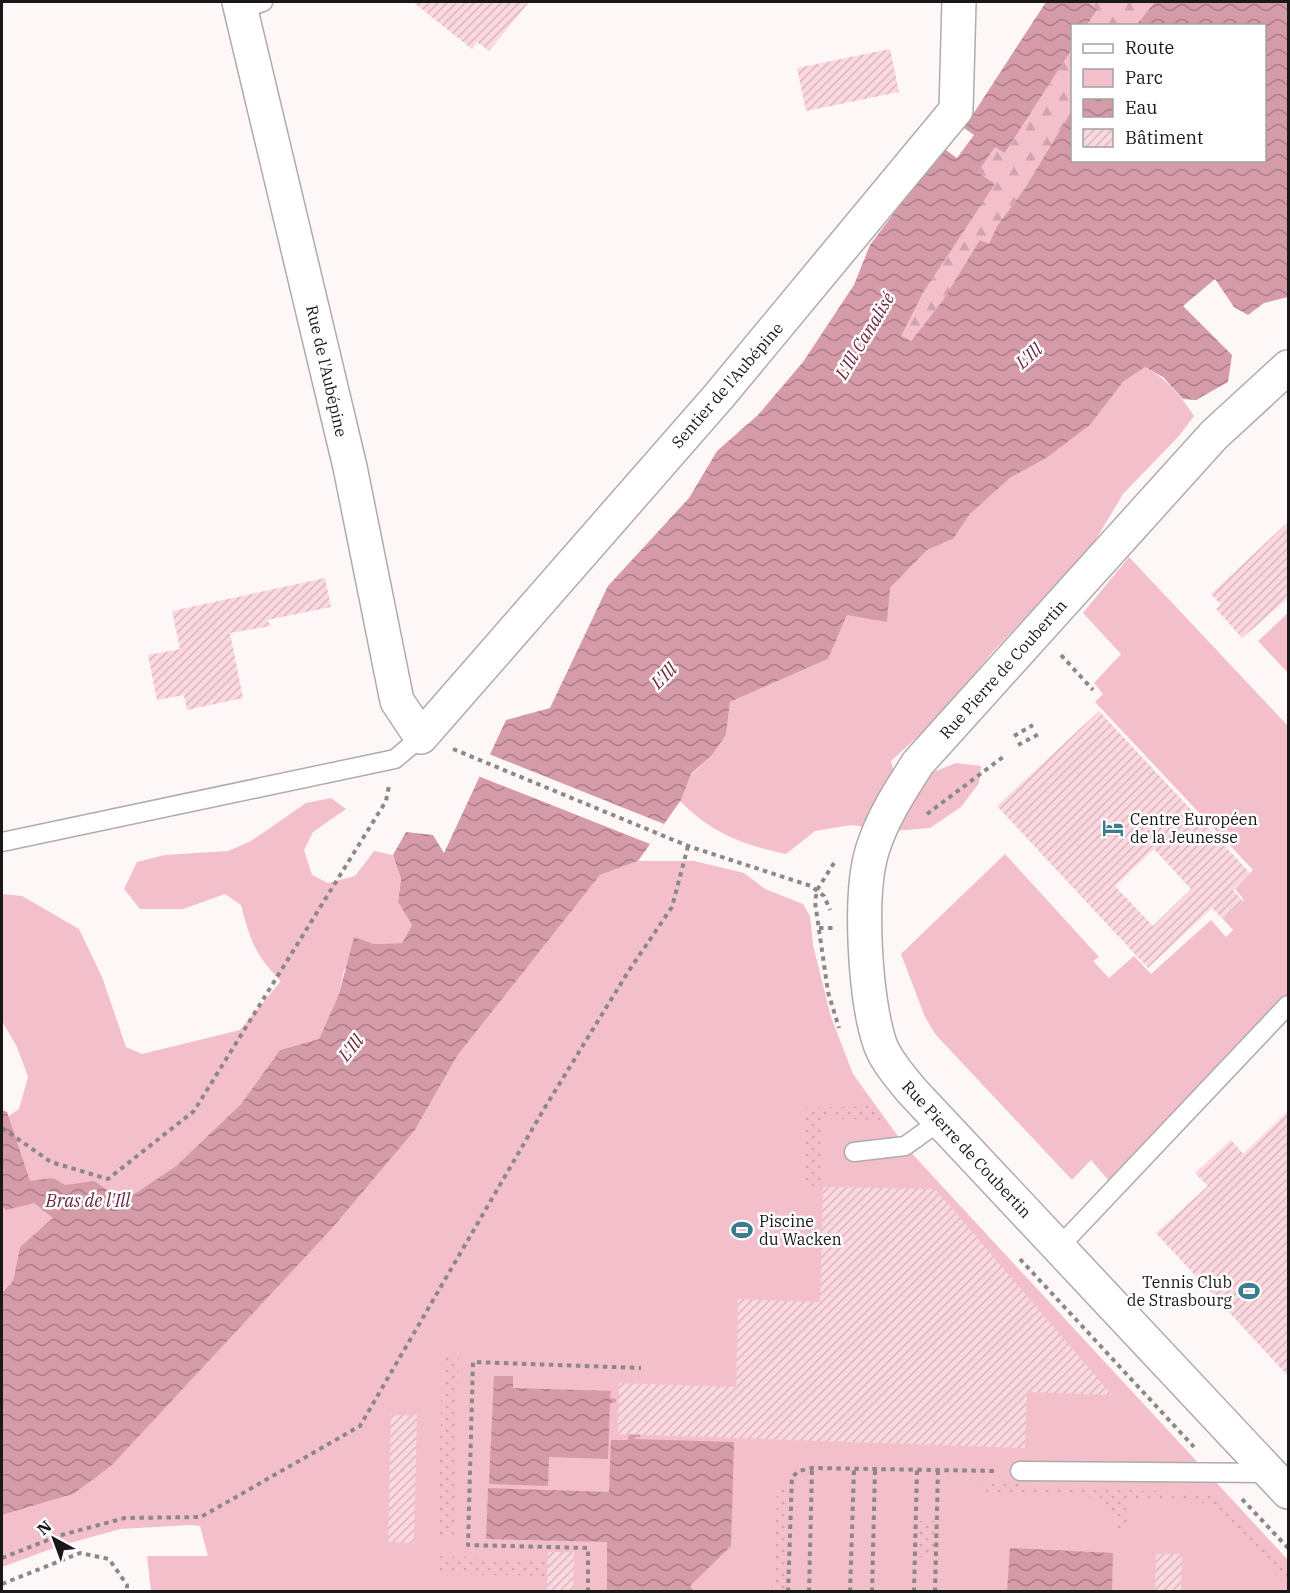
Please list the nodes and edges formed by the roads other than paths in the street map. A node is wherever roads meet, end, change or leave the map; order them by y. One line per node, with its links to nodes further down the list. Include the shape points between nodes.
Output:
1 (959, 2): 4 (street, Sentier de l'Aubépine, via 956,110)
2 (248, 4): 4 (street, Rue de l'Aubépine, via 397,701)
3 (1288, 367): 7 (street, Rue Pierre de Coubertin, via 1214,435 1038,630 968,721 918,764 885,815 868,866 865,929 870,1006 881,1046 911,1090)
4 (434, 742): 5 (lane, via 395,759)
5 (2, 842)
6 (1288, 1005): 9 (lane)
7 (940, 1121): 8 (lane, via 905,1146); 9 (street, Rue Pierre de Coubertin)
8 (854, 1152)
9 (1059, 1247): 11 (street, Rue Pierre de Coubertin)
10 (1020, 1471): 11 (lane)
11 (1280, 1482)

